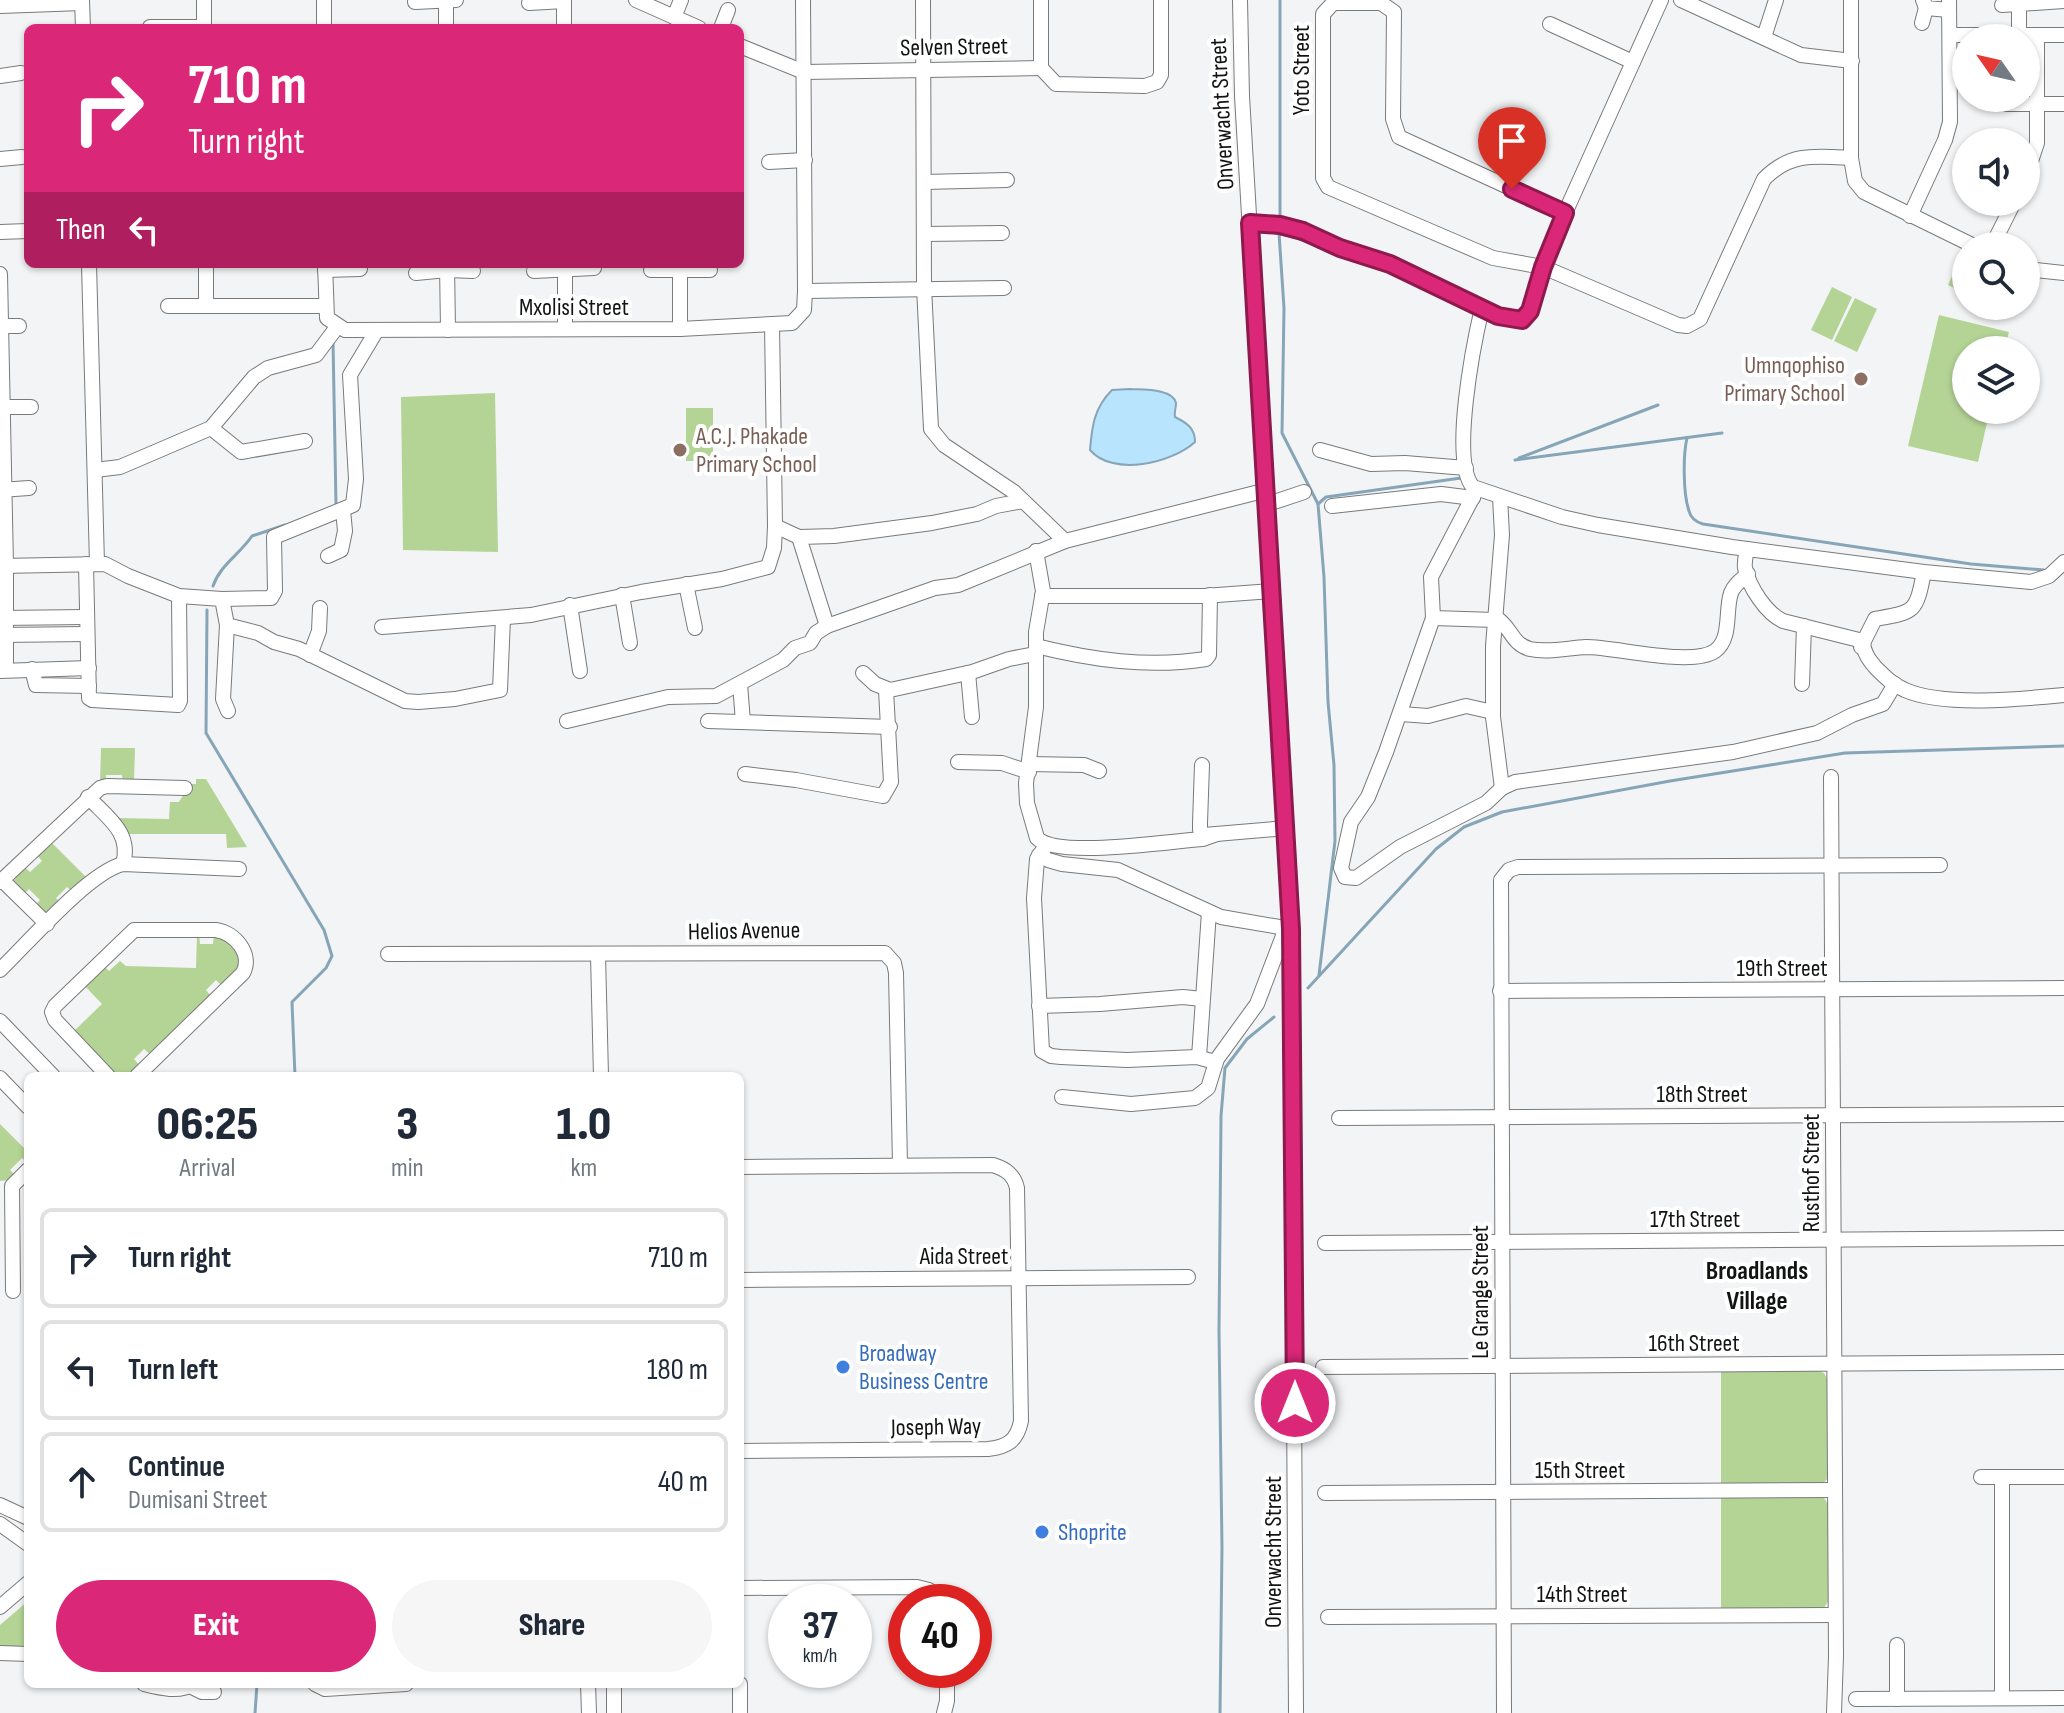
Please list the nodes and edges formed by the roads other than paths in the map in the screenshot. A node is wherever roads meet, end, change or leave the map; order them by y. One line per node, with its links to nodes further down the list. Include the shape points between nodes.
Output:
1 (204, 0): 31 (street)
2 (324, 0): 3 (street); 32 (street)
3 (336, 0)
4 (446, 0): 5 (street); 20 (street); 33 (street)
5 (456, 0)
6 (564, 0): 21 (street); 34 (street)
7 (636, 0): 28 (street)
8 (681, 0): 28 (street)
9 (803, 0): 47 (street)
10 (923, 0): 46 (street)
11 (1041, 0): 45 (street)
12 (1161, 0): 45 (street, Selven Street, via 1161,75 1154,84 1064,85 1051,81)
13 (1240, 0): 61 (street, Onverwacht Street)
14 (1661, 0): 44 (street)
15 (1681, 0): 41 (street)
16 (1776, 0): 41 (street)
17 (1851, 0): 43 (street)
18 (82, 1): 26 (street); 30 (street)
19 (2064, 1): 23 (street)
20 (415, 2)
21 (529, 3)
22 (1925, 4): 24 (street); 29 (street)
23 (2019, 4): 25 (street); 37 (street)
24 (1949, 5): 38 (street)
25 (2002, 5)
26 (0, 6)
27 (728, 10): 35 (street)
28 (679, 22)
29 (1922, 23)
30 (83, 24)
31 (204, 24)
32 (324, 24)
33 (446, 24)
34 (564, 24)
35 (723, 24)
36 (1550, 24): 44 (street)
37 (2019, 24)
38 (1950, 35): 60 (street, via 1950,122)
39 (2040, 35): 40 (street)
40 (2064, 35)
41 (1764, 37): 43 (street, via 1801,55)
42 (744, 48): 47 (street, Selven Street)
43 (1852, 61): 53 (street)
44 (1633, 62): 59 (street)
45 (1041, 68): 46 (street, Selven Street)
46 (923, 70): 47 (street, Selven Street); 58 (street)
47 (804, 72): 55 (street)
48 (21, 73): 49 (street)
49 (0, 76)
50 (2040, 104): 51 (street)
51 (2064, 104)
52 (22, 157): 54 (street)
53 (1851, 158): 60 (street, via 1858,187); 67 (street, via 1798,158 1764,179 1702,316 1692,325 1678,325)
54 (0, 159)
55 (805, 160): 56 (street); 89 (street)
56 (769, 162)
57 (1007, 180): 58 (street)
58 (924, 182): 65 (street)
59 (1565, 213): 67 (street); 67 (street, Yoto Street, via 1399,137 1393,119 1394,12 1381,3 1333,3 1325,9 1323,178 1328,187 1493,258)
60 (1910, 216): 66 (street)
61 (1250, 223): 93 (street, via 1303,231 1390,264); 113 (street, Onverwacht Street)
62 (24, 231): 63 (street)
63 (0, 232)
64 (1002, 233): 65 (street)
65 (924, 234): 87 (street)
66 (1952, 236)
67 (1543, 267): 93 (street, via 1524,319)
68 (89, 268): 108 (street)
69 (206, 268): 90 (street)
70 (325, 268): 92 (street)
71 (342, 268): 78 (street)
72 (442, 268): 84 (street)
73 (447, 268): 101 (street)
74 (454, 268): 82 (street)
75 (557, 268): 83 (street)
76 (565, 268): 98 (street)
77 (680, 268): 79 (street); 80 (street); 99 (street)
78 (360, 269)
79 (651, 270)
80 (710, 270)
81 (2040, 270): 85 (street)
82 (473, 271)
83 (534, 271)
84 (416, 273)
85 (2064, 273)
86 (0, 274): 96 (street)
87 (924, 287): 88 (street); 89 (street); 115 (street, via 931,429 944,445)
88 (1004, 288)
89 (805, 295): 94 (street, Mxolisi Street, via 798,319)
90 (206, 305): 91 (street); 92 (street)
91 (168, 306)
92 (325, 306): 95 (street)
93 (1482, 308): 107 (street, via 1467,393)
94 (772, 324): 99 (street, Mxolisi Street); 118 (street)
95 (334, 325): 100 (street, Mxolisi Street); 104 (street, via 316,355 254,377)
96 (1, 326): 97 (street); 102 (street)
97 (19, 326)
98 (565, 329): 99 (street, Mxolisi Street); 101 (street, Mxolisi Street)
99 (680, 329)
100 (377, 330): 101 (street, Mxolisi Street); 117 (street, via 350,375 356,497)
101 (448, 330)
102 (1, 407): 103 (street); 110 (street)
103 (31, 407)
104 (211, 428): 105 (street, via 241,452); 108 (street, via 120,467)
105 (305, 441)
106 (1320, 450): 107 (street, via 1371,464)
107 (1466, 468): 112 (street)
108 (95, 470): 125 (street)
109 (29, 488): 110 (street)
110 (2, 490): 126 (street)
111 (1304, 492): 113 (street)
112 (1475, 493): 114 (street); 116 (street); 142 (street, via 1431,577)
113 (1267, 497): 120 (street); 130 (street, Onverwacht Street)
114 (1500, 497): 121 (street, via 1598,525); 143 (street)
115 (1023, 501): 119 (street, via 932,523); 120 (street)
116 (1332, 506)
117 (343, 510): 123 (street, via 343,543 339,553); 135 (street, via 274,537 271,598)
118 (775, 526): 119 (street); 129 (street, via 768,567)
119 (799, 537): 145 (street)
120 (1065, 541): 122 (street)
121 (1747, 549): 127 (street); 128 (street)
122 (1036, 551): 134 (street); 145 (street, via 958,585 935,588)
123 (328, 556)
124 (2064, 562): 127 (street, via 2049,576 2031,582)
125 (92, 564): 126 (street); 133 (street, via 112,566); 139 (street)
126 (3, 566): 136 (street)
127 (1924, 572): 152 (street, via 1918,601 1907,614 1875,619)
128 (1748, 574): 143 (street, via 1732,592 1719,646 1700,656 1616,648 1531,649 1515,642 1506,624); 146 (street, via 1774,616)
129 (686, 584): 131 (street); 148 (street)
130 (1272, 591): 132 (street); 185 (street, Onverwacht Street)
131 (622, 595): 137 (street); 151 (street)
132 (1210, 595): 134 (street); 153 (street, via 1206,659 1138,664)
133 (179, 596): 135 (street); 165 (street, via 178,705 94,701)
134 (1042, 596): 153 (street)
135 (222, 599): 144 (street)
136 (3, 600): 140 (street)
137 (570, 605): 141 (street); 159 (street)
138 (320, 608): 155 (street)
139 (86, 617): 140 (street); 149 (street)
140 (3, 618): 150 (street)
141 (503, 618): 147 (street); 155 (street, via 499,691 410,702)
142 (1433, 618): 143 (street); 170 (street)
143 (1495, 619): 169 (street)
144 (227, 625): 155 (street); 168 (street, via 223,699)
145 (827, 626): 162 (street, via 810,643)
146 (1804, 626): 152 (street, via 1863,641); 163 (street)
147 (382, 627)
148 (695, 628)
149 (87, 634): 150 (street); 156 (street)
150 (3, 635): 154 (street)
151 (630, 643)
152 (1862, 646): 164 (street, via 1871,663)
153 (1035, 650): 161 (street); 178 (street)
154 (3, 652): 158 (street)
155 (310, 655)
156 (89, 668): 157 (street); 165 (street)
157 (32, 669): 158 (street); 165 (street, via 36,685)
158 (3, 670)
159 (580, 671)
160 (863, 673): 166 (street)
161 (968, 673): 166 (street); 171 (street)
162 (740, 684): 172 (street, via 716,696 668,697); 174 (street)
163 (1802, 684)
164 (1895, 684): 167 (street, via 1913,694 1971,700); 183 (street, via 1883,704 1817,733 1733,752)
165 (89, 686)
166 (886, 690): 175 (street)
167 (2064, 695)
168 (228, 711)
169 (1493, 712): 170 (street, via 1466,706 1428,716); 183 (street)
170 (1401, 714): 183 (street, via 1368,797 1351,822 1341,868 1345,877 1356,878 1400,847 1486,803)
171 (972, 717)
172 (567, 721)
173 (708, 721): 174 (street)
174 (743, 722): 175 (street)
175 (890, 727): 180 (street, via 891,782 883,796)
176 (958, 762): 178 (street)
177 (1202, 765): 186 (street, via 1200,830)
178 (1029, 768): 179 (street, via 1084,765); 187 (street, via 1027,803)
179 (1099, 771)
180 (745, 774)
181 (1831, 777): 189 (street, Rusthof Street)
182 (185, 788): 184 (street, via 107,786)
183 (1502, 788)
184 (88, 797): 188 (street, via 124,837); 192 (street)
185 (1286, 828): 186 (street); 195 (street, Onverwacht Street)
186 (1217, 834): 187 (street)
187 (1043, 850): 193 (street, via 1048,860 1111,868); 203 (street, via 1036,864 1034,898)
188 (123, 864): 191 (street); 194 (street, via 94,878)
189 (1831, 865): 190 (street); 200 (street, Rusthof Street); 201 (street, Le Grange Street, via 1518,867 1500,884)
190 (1940, 865)
191 (239, 869)
192 (1, 881): 194 (street)
193 (1209, 912): 195 (street); 202 (street)
194 (47, 924): 198 (street)
195 (1288, 929): 206 (street, via 1257,1004); 269 (street, Onverwacht Street)
196 (388, 954): 197 (street, Helios Avenue)
197 (598, 955): 210 (street); 218 (street, Helios Avenue, via 885,953 896,973)
198 (0, 970)
199 (2064, 988): 200 (street, 19th Street)
200 (1832, 990): 201 (street, 19th Street); 215 (street, Rusthof Street)
201 (1500, 991): 216 (street, Le Grange Street)
202 (1202, 999): 203 (street); 205 (street)
203 (1039, 1006): 205 (street, via 1042,1051 1047,1055)
204 (0, 1021): 207 (street)
205 (1199, 1057): 206 (street)
206 (1215, 1062): 212 (street, via 1208,1088 1195,1098 1131,1104)
207 (49, 1072)
208 (104, 1072): 209 (street, via 55,1020 55,1006 134,930 225,932 246,955 243,973)
209 (141, 1072)
210 (601, 1072)
211 (0, 1078): 213 (street)
212 (1062, 1097)
213 (24, 1103)
214 (2064, 1114): 215 (street, 18th Street)
215 (1833, 1115): 216 (street, 18th Street); 223 (street, Rusthof Street)
216 (1501, 1117): 217 (street, 18th Street); 224 (street, Le Grange Street)
217 (1339, 1118)
218 (900, 1164): 219 (street); 227 (street, via 993,1165 1012,1176 1017,1188)
219 (744, 1167)
220 (24, 1173): 221 (street)
221 (6, 1186): 229 (street)
222 (2064, 1238): 223 (street, 17th Street)
223 (1833, 1240): 224 (street, 17th Street); 231 (street, Rusthof Street)
224 (1502, 1242): 225 (street, 17th Street); 232 (street, Le Grange Street)
225 (1325, 1243)
226 (1188, 1277): 227 (street, Aida Street)
227 (1019, 1278): 228 (street, Aida Street); 234 (street, Joseph Way, via 1021,1421 1009,1444 988,1449)
228 (744, 1280)
229 (13, 1291)
230 (2064, 1362): 231 (street, 16th Street)
231 (1834, 1364): 232 (street, 16th Street); 238 (street, Rusthof Street)
232 (1502, 1366): 233 (street, 16th Street); 239 (street, Le Grange Street)
233 (1323, 1367)
234 (744, 1451)
235 (1981, 1477): 236 (street)
236 (2002, 1477): 237 (street); 261 (street)
237 (2064, 1477)
238 (1835, 1490): 239 (street, 15th Street); 249 (street, Rusthof Street)
239 (1503, 1492): 240 (street, 15th Street); 251 (street, Le Grange Street)
240 (1325, 1493)
241 (0, 1505): 242 (street)
242 (24, 1516)
243 (0, 1524): 244 (street)
244 (24, 1541)
245 (24, 1586): 248 (street)
246 (888, 1587): 247 (street)
247 (744, 1588)
248 (0, 1607)
249 (1835, 1615): 251 (street, 14th Street); 271 (street, Rusthof Street)
250 (1328, 1617): 251 (street, 14th Street)
251 (1505, 1617): 270 (street, Le Grange Street)
252 (1897, 1645): 264 (street)
253 (0, 1653): 254 (street)
254 (24, 1654)
255 (196, 1688): 260 (street)
256 (588, 1688): 266 (street)
257 (614, 1688): 267 (street)
258 (740, 1688): 268 (street)
259 (947, 1688): 265 (street)
260 (214, 1692)
261 (2002, 1698): 262 (street); 264 (street)
262 (2064, 1698)
263 (1856, 1699): 264 (street)
264 (1897, 1699)
265 (947, 1709)
266 (589, 1713)
267 (614, 1713)
268 (740, 1713)
269 (1296, 1713)
270 (1504, 1713)
271 (1834, 1713)

